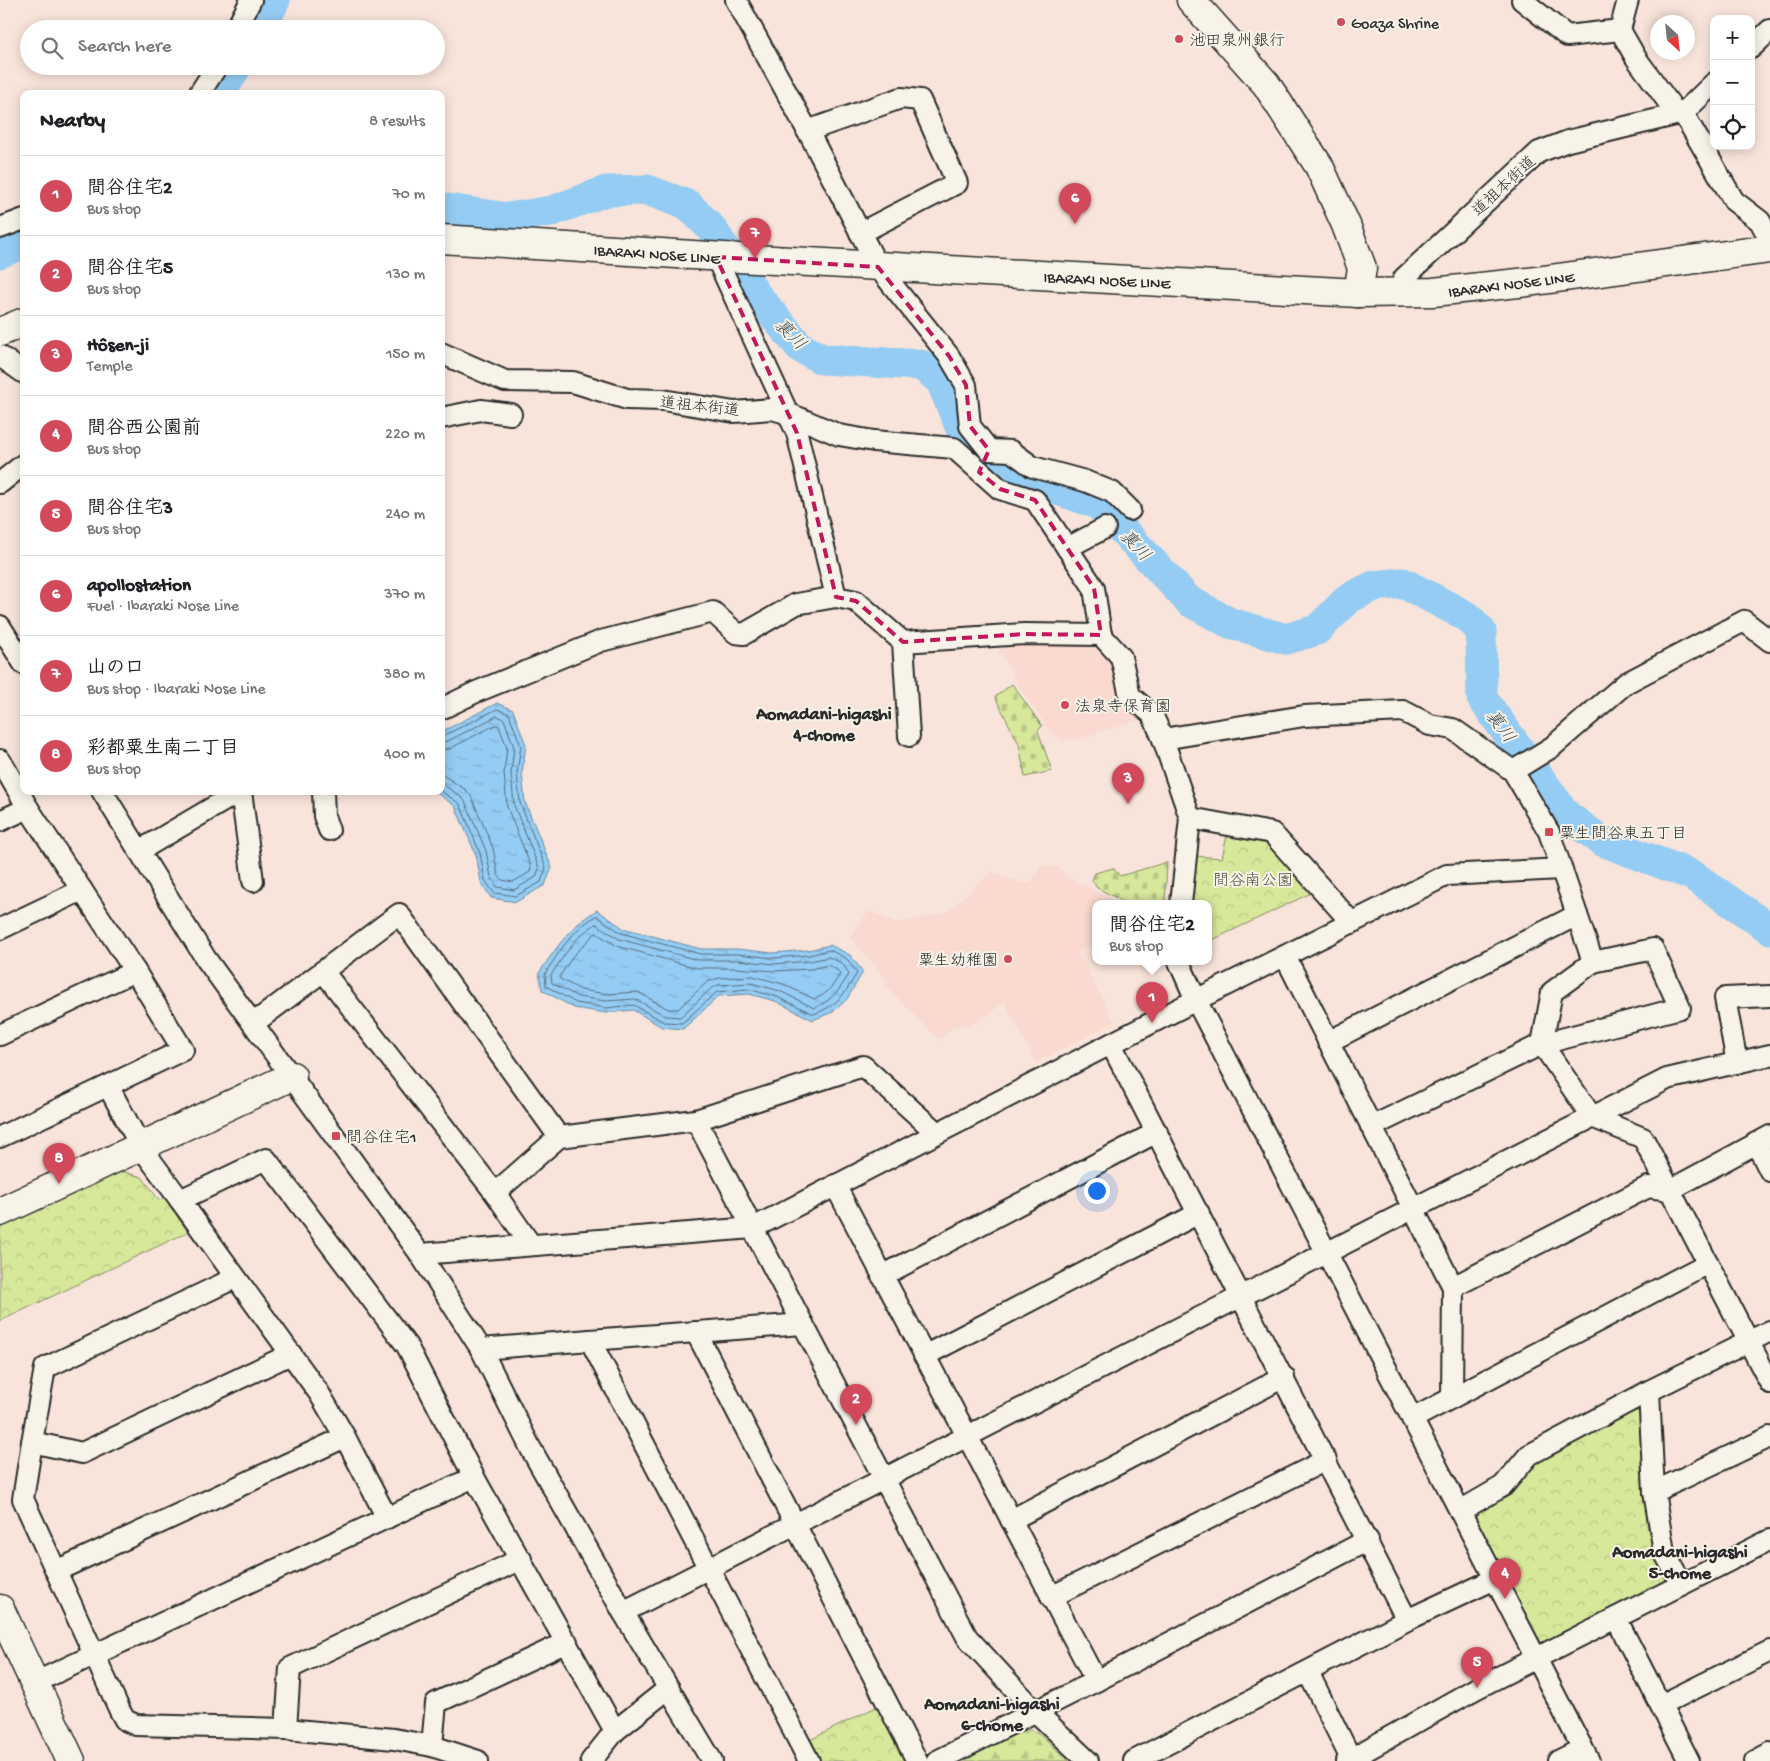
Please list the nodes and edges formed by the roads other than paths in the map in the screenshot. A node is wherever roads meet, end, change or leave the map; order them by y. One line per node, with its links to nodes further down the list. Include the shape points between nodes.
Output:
1 (251, 0): 6 (street)
2 (736, 0): 14 (street)
3 (1191, 0): 24 (main road, via 1266,84 1319,166 1362,268)
4 (1522, 0): 7 (street, via 1567,36)
5 (1628, 0): 7 (street)
6 (241, 20)
7 (1620, 30): 13 (street, via 1636,58)
8 (1770, 30): 9 (street)
9 (1755, 44)
10 (211, 75): 12 (street)
11 (1710, 87): 13 (street, 道祖本街道)
12 (202, 90)
13 (1680, 113): 19 (street, via 1734,201 1760,221); 23 (street, 道祖本街道, via 1568,141 1539,152 1404,278)
14 (807, 131): 17 (street); 17 (street, via 901,98 920,100 957,183)
15 (20, 220): 16 (street)
16 (0, 228)
17 (860, 233): 22 (street)
18 (445, 239): 21 (main road, IBARAKI NOSE LINE)
19 (1770, 240)
20 (1770, 248): 23 (main road, IBARAKI NOSE LINE, via 1528,282 1433,292)
21 (716, 257): 22 (main road, IBARAKI NOSE LINE); 31 (street)
22 (878, 267): 24 (main road, IBARAKI NOSE LINE); 33 (street, via 949,356 966,385 970,426)
23 (1399, 292): 24 (main road, IBARAKI NOSE LINE)
24 (1358, 293)
25 (20, 324): 26 (main road)
26 (0, 332)
27 (445, 355): 31 (street, 道祖本街道, via 505,381 574,382 627,399 663,400 734,412 772,409)
28 (0, 356): 29 (street)
29 (20, 370)
30 (511, 414): 32 (street, via 481,410)
31 (790, 414): 35 (street, 道祖本街道, via 839,435 954,448); 40 (street)
32 (445, 417)
33 (989, 450): 35 (street); 37 (street, via 1011,451 1033,467 1112,492)
34 (20, 467): 36 (street)
35 (979, 472): 39 (street, 道祖本街道, via 1000,489 1035,500)
36 (0, 483)
37 (1130, 510)
38 (1105, 528): 39 (street)
39 (1067, 548): 42 (street, via 1094,588)
40 (836, 598): 44 (street, via 856,601); 46 (street, via 796,604 744,634 736,634 713,612 601,641)
41 (0, 626): 45 (street)
42 (1101, 636): 44 (street, via 1024,634); 48 (street, via 1120,657 1130,696 1152,714)
43 (1770, 641): 50 (street, via 1744,621 1626,682 1552,746)
44 (903, 642): 47 (street)
45 (20, 658)
46 (445, 707)
47 (910, 736)
48 (1163, 740): 50 (street, via 1304,716 1403,711 1430,724 1453,729); 58 (street)
49 (0, 760): 51 (street)
50 (1513, 772): 62 (street, via 1549,832)
51 (20, 794)
52 (20, 795): 57 (street)
53 (104, 795): 61 (street)
54 (231, 795): 61 (street)
55 (242, 795): 63 (street)
56 (323, 795): 60 (street, via 324,816)
57 (28, 808): 59 (street); 64 (street)
58 (1190, 818): 65 (street); 67 (street, via 1272,833)
59 (0, 821)
60 (329, 830)
61 (139, 851): 76 (street, via 206,959)
62 (1561, 868): 66 (street); 67 (street, via 1447,875)
63 (253, 881)
64 (82, 890): 68 (street); 72 (street)
65 (1181, 900)
66 (1578, 916): 70 (street); 78 (street)
67 (1352, 923): 69 (street)
68 (0, 929)
69 (1285, 956): 75 (street); 78 (street)
70 (1593, 962): 80 (street, via 1552,992); 80 (street, via 1653,949 1680,1008)
71 (1180, 965): 75 (street)
72 (135, 971): 77 (street); 84 (street, via 184,1050)
73 (323, 971): 76 (street); 91 (street, via 399,914); 97 (street)
74 (1770, 996): 82 (street, via 1725,998)
75 (1196, 1000): 79 (street); 104 (street)
76 (254, 1023): 83 (street)
77 (0, 1035)
78 (1328, 1042): 87 (street)
79 (1111, 1044): 88 (street); 89 (street)
80 (1542, 1044): 85 (street); 87 (street)
81 (1770, 1055): 82 (street)
82 (1737, 1063): 85 (street, via 1667,1079)
83 (292, 1076): 93 (main road); 105 (street)
84 (108, 1086): 90 (street); 93 (street)
85 (1592, 1117): 96 (street, via 1643,1138); 99 (street)
86 (696, 1120): 89 (street, via 863,1066); 91 (street); 102 (street)
87 (1372, 1126): 99 (street)
88 (1157, 1132): 101 (street); 107 (street)
89 (937, 1133): 95 (street)
90 (0, 1137)
91 (559, 1137): 97 (street)
92 (1763, 1140): 94 (street); 96 (street)
93 (141, 1147): 98 (street); 100 (main road)
94 (1770, 1171)
95 (835, 1186): 102 (street); 107 (street)
96 (1670, 1190): 106 (street); 109 (street, via 1648,1187)
97 (495, 1193): 103 (street)
98 (180, 1200): 108 (street); 129 (street, via 266,1159 407,1346)
99 (1413, 1208): 104 (street); 109 (street)
100 (0, 1212)
101 (1199, 1213): 110 (street); 118 (street)
102 (753, 1228): 103 (street); 111 (street)
103 (530, 1245): 105 (street)
104 (1326, 1253): 110 (street); 123 (street)
105 (420, 1254): 116 (street)
106 (1708, 1263): 115 (street); 122 (street)
107 (882, 1276): 118 (street)
108 (235, 1278): 117 (street); 127 (street, via 45,1368)
109 (1453, 1286): 122 (street)
110 (1242, 1296): 119 (street); 125 (street)
111 (804, 1324): 113 (street); 130 (street)
112 (1770, 1331): 115 (street)
113 (696, 1332): 114 (street); 135 (street)
114 (590, 1340): 116 (street); 139 (street)
115 (1749, 1342): 120 (street); 121 (street)
116 (481, 1349): 145 (street, via 531,1449)
117 (291, 1354): 124 (street, via 319,1392); 127 (street, via 82,1454)
118 (924, 1356): 125 (street)
119 (1284, 1377): 128 (street); 134 (street)
120 (1770, 1383)
121 (1649, 1391): 131 (street); 132 (street, via 1529,1455 1503,1486)
122 (1452, 1397): 123 (street)
123 (1412, 1419): 132 (street)
124 (345, 1437): 133 (street); 140 (street)
125 (967, 1437): 130 (street); 134 (street)
126 (1770, 1437): 131 (street)
127 (32, 1442): 140 (street, via 22,1499)
128 (1326, 1460): 136 (street); 143 (street)
129 (474, 1477): 133 (street); 138 (street)
130 (884, 1479): 135 (street); 157 (street, via 967,1637)
131 (1654, 1492): 142 (street, via 1664,1552)
132 (1460, 1511): 141 (street)
133 (387, 1518): 150 (street)
134 (1011, 1520): 143 (street)
135 (795, 1524): 139 (street); 169 (street)
136 (1368, 1540): 147 (street); 153 (street)
137 (1770, 1540): 142 (street)
138 (521, 1559): 148 (street); 158 (street, via 290,1668)
139 (708, 1569): 145 (street); 168 (street)
140 (56, 1571): 150 (street)
141 (1494, 1579): 147 (street); 151 (street)
142 (1682, 1584): 146 (street)
143 (1051, 1597): 153 (street)
144 (0, 1609): 154 (main road)
145 (623, 1612): 155 (street)
146 (1616, 1618): 151 (street); 156 (street)
147 (1407, 1620): 152 (street)
148 (567, 1642): 159 (street); 160 (street, via 436,1703)
149 (1770, 1651): 156 (street)
150 (95, 1656): 154 (street); 158 (street, via 120,1711 129,1723)
151 (1536, 1658): 162 (street); 163 (street)
152 (1308, 1672): 163 (street); 172 (street)
153 (1096, 1681): 157 (street)
154 (34, 1683): 164 (main road)
155 (669, 1688): 159 (street); 167 (street)
156 (1661, 1705): 174 (street)
157 (1036, 1712): 170 (street); 171 (street)
158 (286, 1728): 160 (street)
159 (615, 1730): 166 (street)
160 (432, 1746): 165 (street)
161 (1770, 1753): 175 (street)
162 (1586, 1755): 173 (street)
163 (1349, 1760)
164 (71, 1761)
165 (478, 1761)
166 (592, 1761)
167 (712, 1761)
168 (808, 1761)
169 (917, 1761)
170 (937, 1761)
171 (1088, 1761)
172 (1134, 1761)
173 (1558, 1761)
174 (1689, 1761)
175 (1754, 1761)

